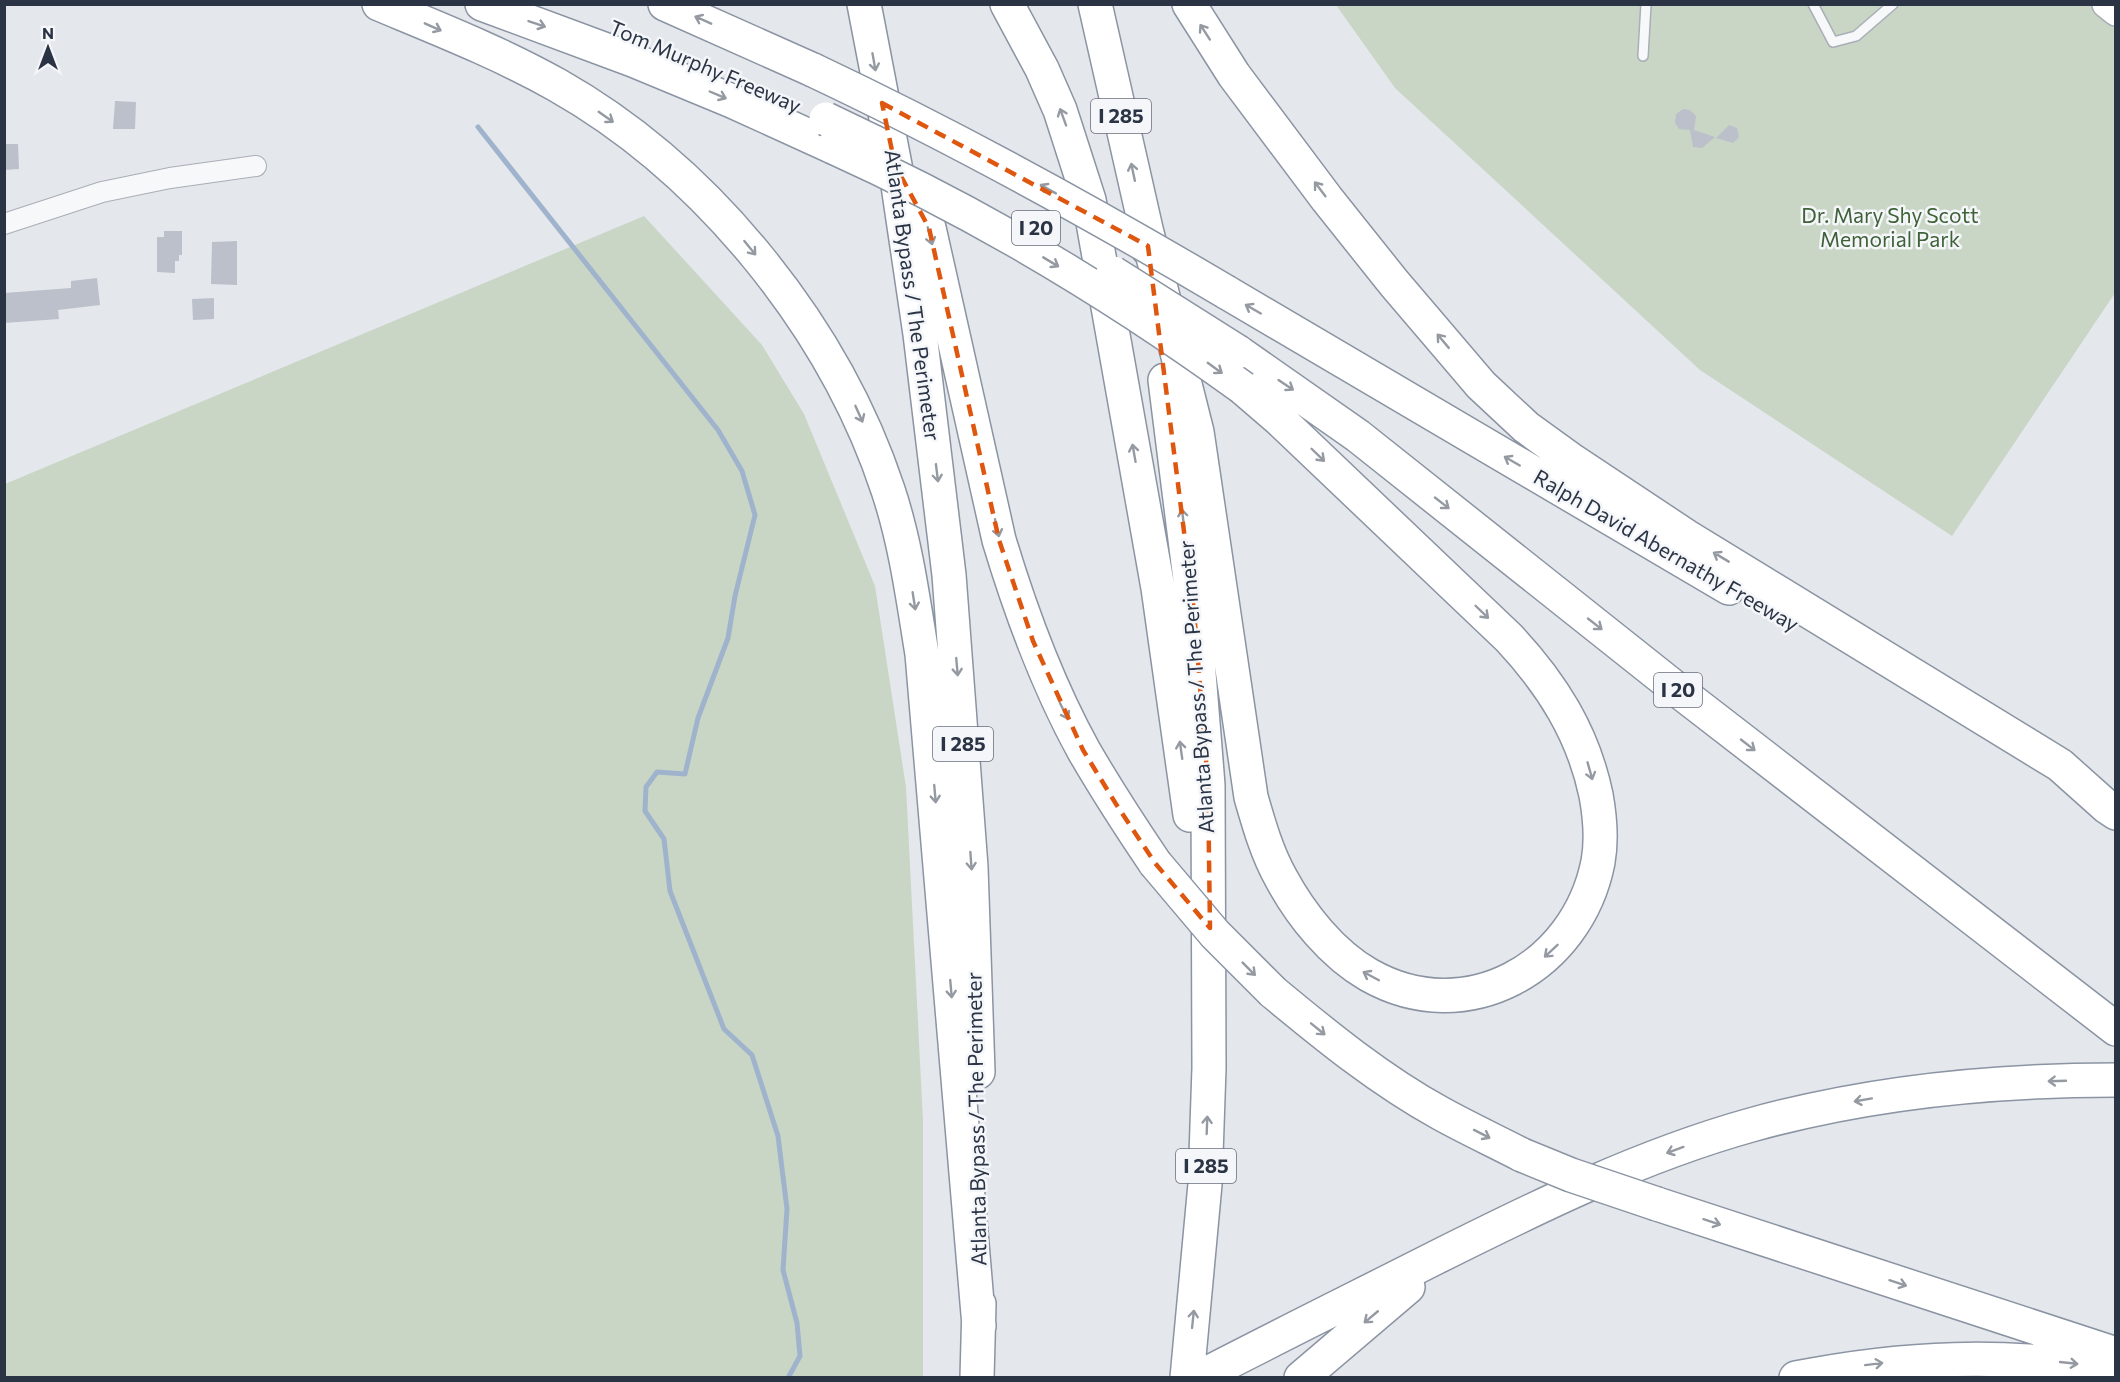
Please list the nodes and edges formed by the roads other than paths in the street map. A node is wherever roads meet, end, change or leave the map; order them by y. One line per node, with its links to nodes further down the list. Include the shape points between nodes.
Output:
1 (380, 4): 26 (highway, one-way to 26, via 556,85 625,130 658,157 741,238 798,309 856,408 889,492 903,545 922,654)
2 (482, 4): 15 (highway, one-way to 15, via 732,101)
3 (549, 4): 15 (highway, Tom Murphy Freeway / I 20, via 694,60)
4 (665, 4): 20 (highway, Tom Murphy Freeway / I 20, one-way to 4, bridge, via 1118,228 891,107)
5 (864, 4): 16 (highway, Atlanta Bypass / The Perimeter / I 285, one-way to 16)
6 (1007, 4): 22 (highway, one-way to 6, via 1158,588 1089,200 1060,110)
7 (1095, 4): 19 (highway, Atlanta Bypass / The Perimeter / I 285, one-way to 7)
8 (1189, 4): 21 (highway, one-way to 8, via 2060,765 1686,536 1526,427 1481,385 1327,199 1234,75)
9 (1646, 4): 14 (lane)
10 (1813, 4): 11 (lane, via 1833,42 1856,36)
11 (1893, 4)
12 (2106, 4): 13 (main road)
13 (2115, 12)
14 (1643, 56)
15 (829, 133): 19 (highway, one-way to 19, bridge, via 1133,312 1243,388 1509,638 1542,675 1577,732 1592,777 1600,848 1595,876 1582,909 1564,938 1539,962 1502,984 1475,992 1439,995 1404,989 1370,975 1354,966 1319,932 1281,879 1263,840 1251,798 1197,432); 23 (highway, I 20, one-way to 23, bridge, via 933,170 1151,296 1238,352 1358,436)
16 (895, 165): 26 (highway, Atlanta Bypass / The Perimeter / I 285, one-way to 26, via 933,438 961,712 978,1021); 27 (highway, one-way to 27, bridge, via 928,228 999,540 1029,631 1055,693 1083,750 1155,863 1215,934 1273,993 1378,1074 1439,1113 1522,1155 1657,1204)
17 (256, 166): 18 (street, via 102,192)
18 (4, 224)
19 (1146, 229): 22 (highway, Atlanta Bypass / The Perimeter / I 285, one-way to 19, via 1208,785 1199,659)
20 (1226, 292): 21 (highway, Ralph David Abernathy Freeway / I 20, one-way to 20)
21 (2111, 810)
22 (1210, 953): 30 (highway, Atlanta Bypass / The Perimeter / I 285, one-way to 22, via 1205,1184)
23 (2115, 1029)
24 (2115, 1080): 25 (highway, one-way to 25, via 1952,1088 1817,1108 1729,1131 1659,1156)
25 (1505, 1223): 31 (highway); 32 (highway, one-way to 32, via 1397,1294)
26 (979, 1326): 29 (highway, Atlanta Bypass / The Perimeter / I 285)
27 (2115, 1354)
28 (2115, 1369): 33 (highway, one-way to 28, via 1948,1359 2026,1359)
29 (978, 1377)
30 (1186, 1377)
31 (1198, 1377)
32 (1301, 1377)
33 (1796, 1377)

